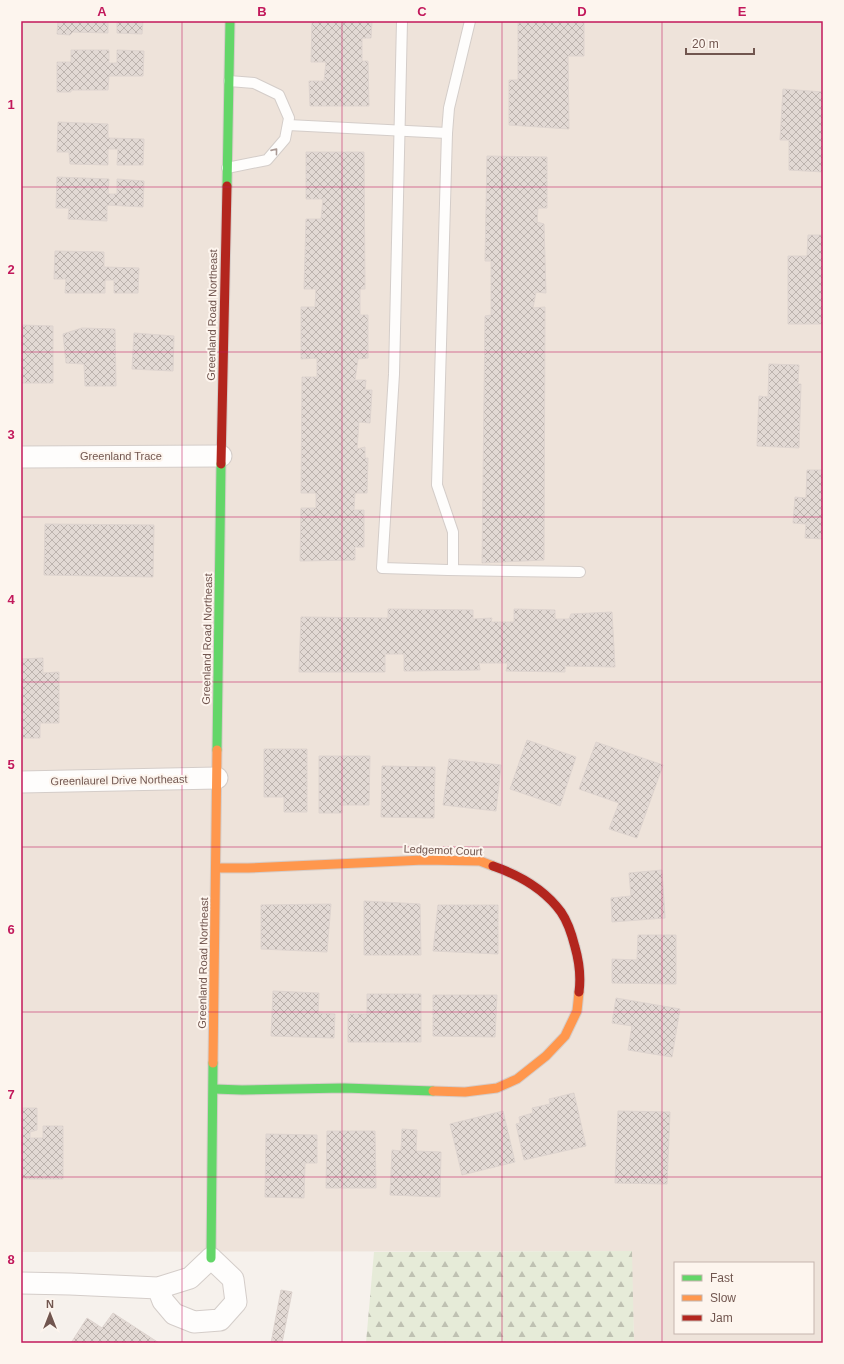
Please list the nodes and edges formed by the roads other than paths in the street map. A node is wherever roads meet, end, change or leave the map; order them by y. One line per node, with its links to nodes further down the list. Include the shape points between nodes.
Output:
1 (230, 21): 4 (street, Greenland Road Northeast)
2 (402, 21): 6 (lane)
3 (470, 21): 7 (lane, via 449,108)
4 (229, 81): 5 (lane, via 254,83 280,95 289,118); 8 (street, Greenland Road Northeast)
5 (288, 125): 6 (lane); 8 (lane, one-way to 5, via 267,160 285,139)
6 (400, 131): 7 (lane); 11 (lane, via 394,374 382,568)
7 (447, 133): 11 (lane, via 437,485 453,532)
8 (227, 168): 9 (street, Greenland Road Northeast)
9 (221, 456): 10 (street, Greenland Trace); 13 (street, Greenland Road Northeast)
10 (21, 457)
11 (453, 570): 12 (lane)
12 (580, 572)
13 (217, 778): 14 (street, Greenlaurel Drive Northeast); 15 (street, Greenland Road Northeast)
14 (21, 782)
15 (216, 868): 16 (street, Greenland Road Northeast); 16 (street, Ledgemot Court, via 424,860 480,861 523,879 546,895 562,913 578,956 580,985 576,1011 565,1036 546,1056 517,1079 497,1088 465,1092 344,1088)
16 (214, 1090): 17 (street, Greenland Road Northeast)
17 (211, 1258): 19 (street, via 190,1278); 19 (street, via 233,1279 236,1302 220,1320 194,1322 174,1314 163,1301)
18 (21, 1283): 19 (street)
19 (158, 1288)

